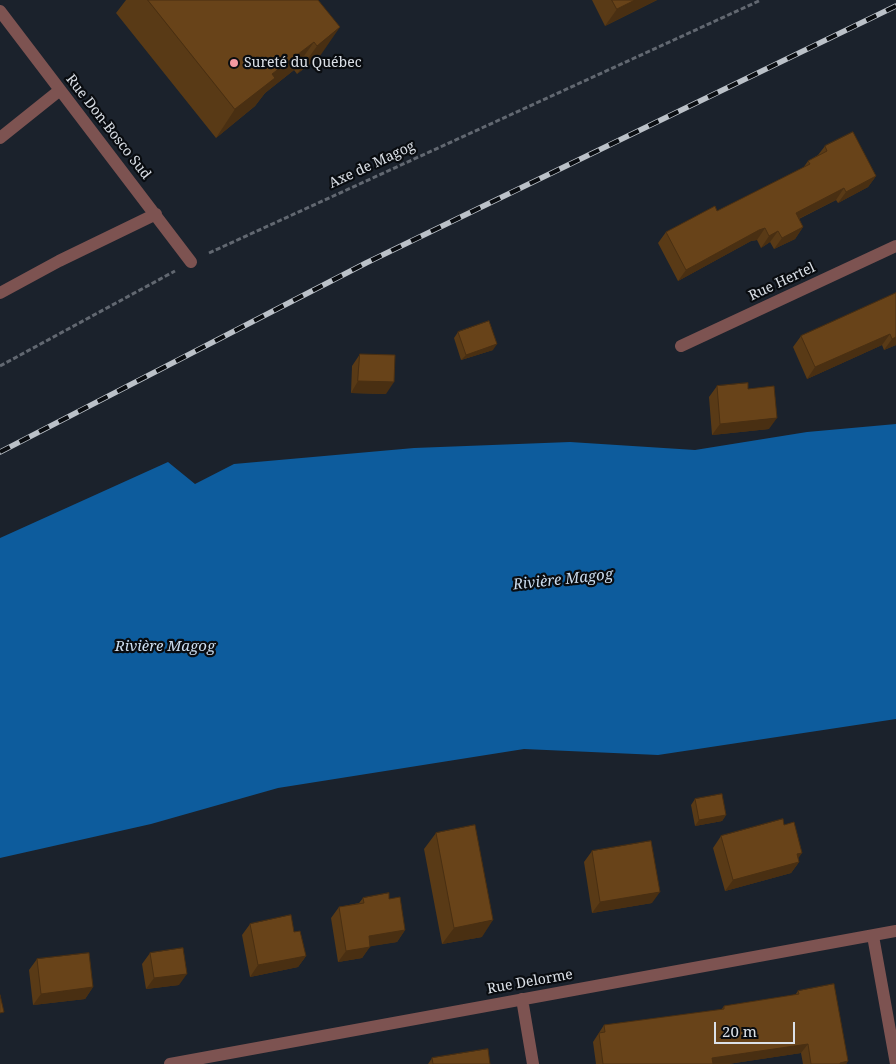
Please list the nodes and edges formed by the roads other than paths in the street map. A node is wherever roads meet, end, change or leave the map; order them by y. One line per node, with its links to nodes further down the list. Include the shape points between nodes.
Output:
1 (0, 11): 2 (street, Rue Don-Bosco Sud)
2 (60, 90): 3 (street); 4 (street, Rue Don-Bosco Sud)
3 (0, 138)
4 (156, 214): 6 (street, Rue Don-Bosco Sud); 7 (street)
5 (896, 246): 8 (street, Rue Hertel)
6 (191, 262)
7 (0, 293)
8 (681, 346)
9 (896, 931): 10 (street, Rue Delorme)
10 (872, 936): 11 (street, Rue Delorme); 14 (street)
11 (522, 999): 12 (street, Rue Delorme); 13 (street)
12 (170, 1064)
13 (533, 1064)
14 (896, 1064)

